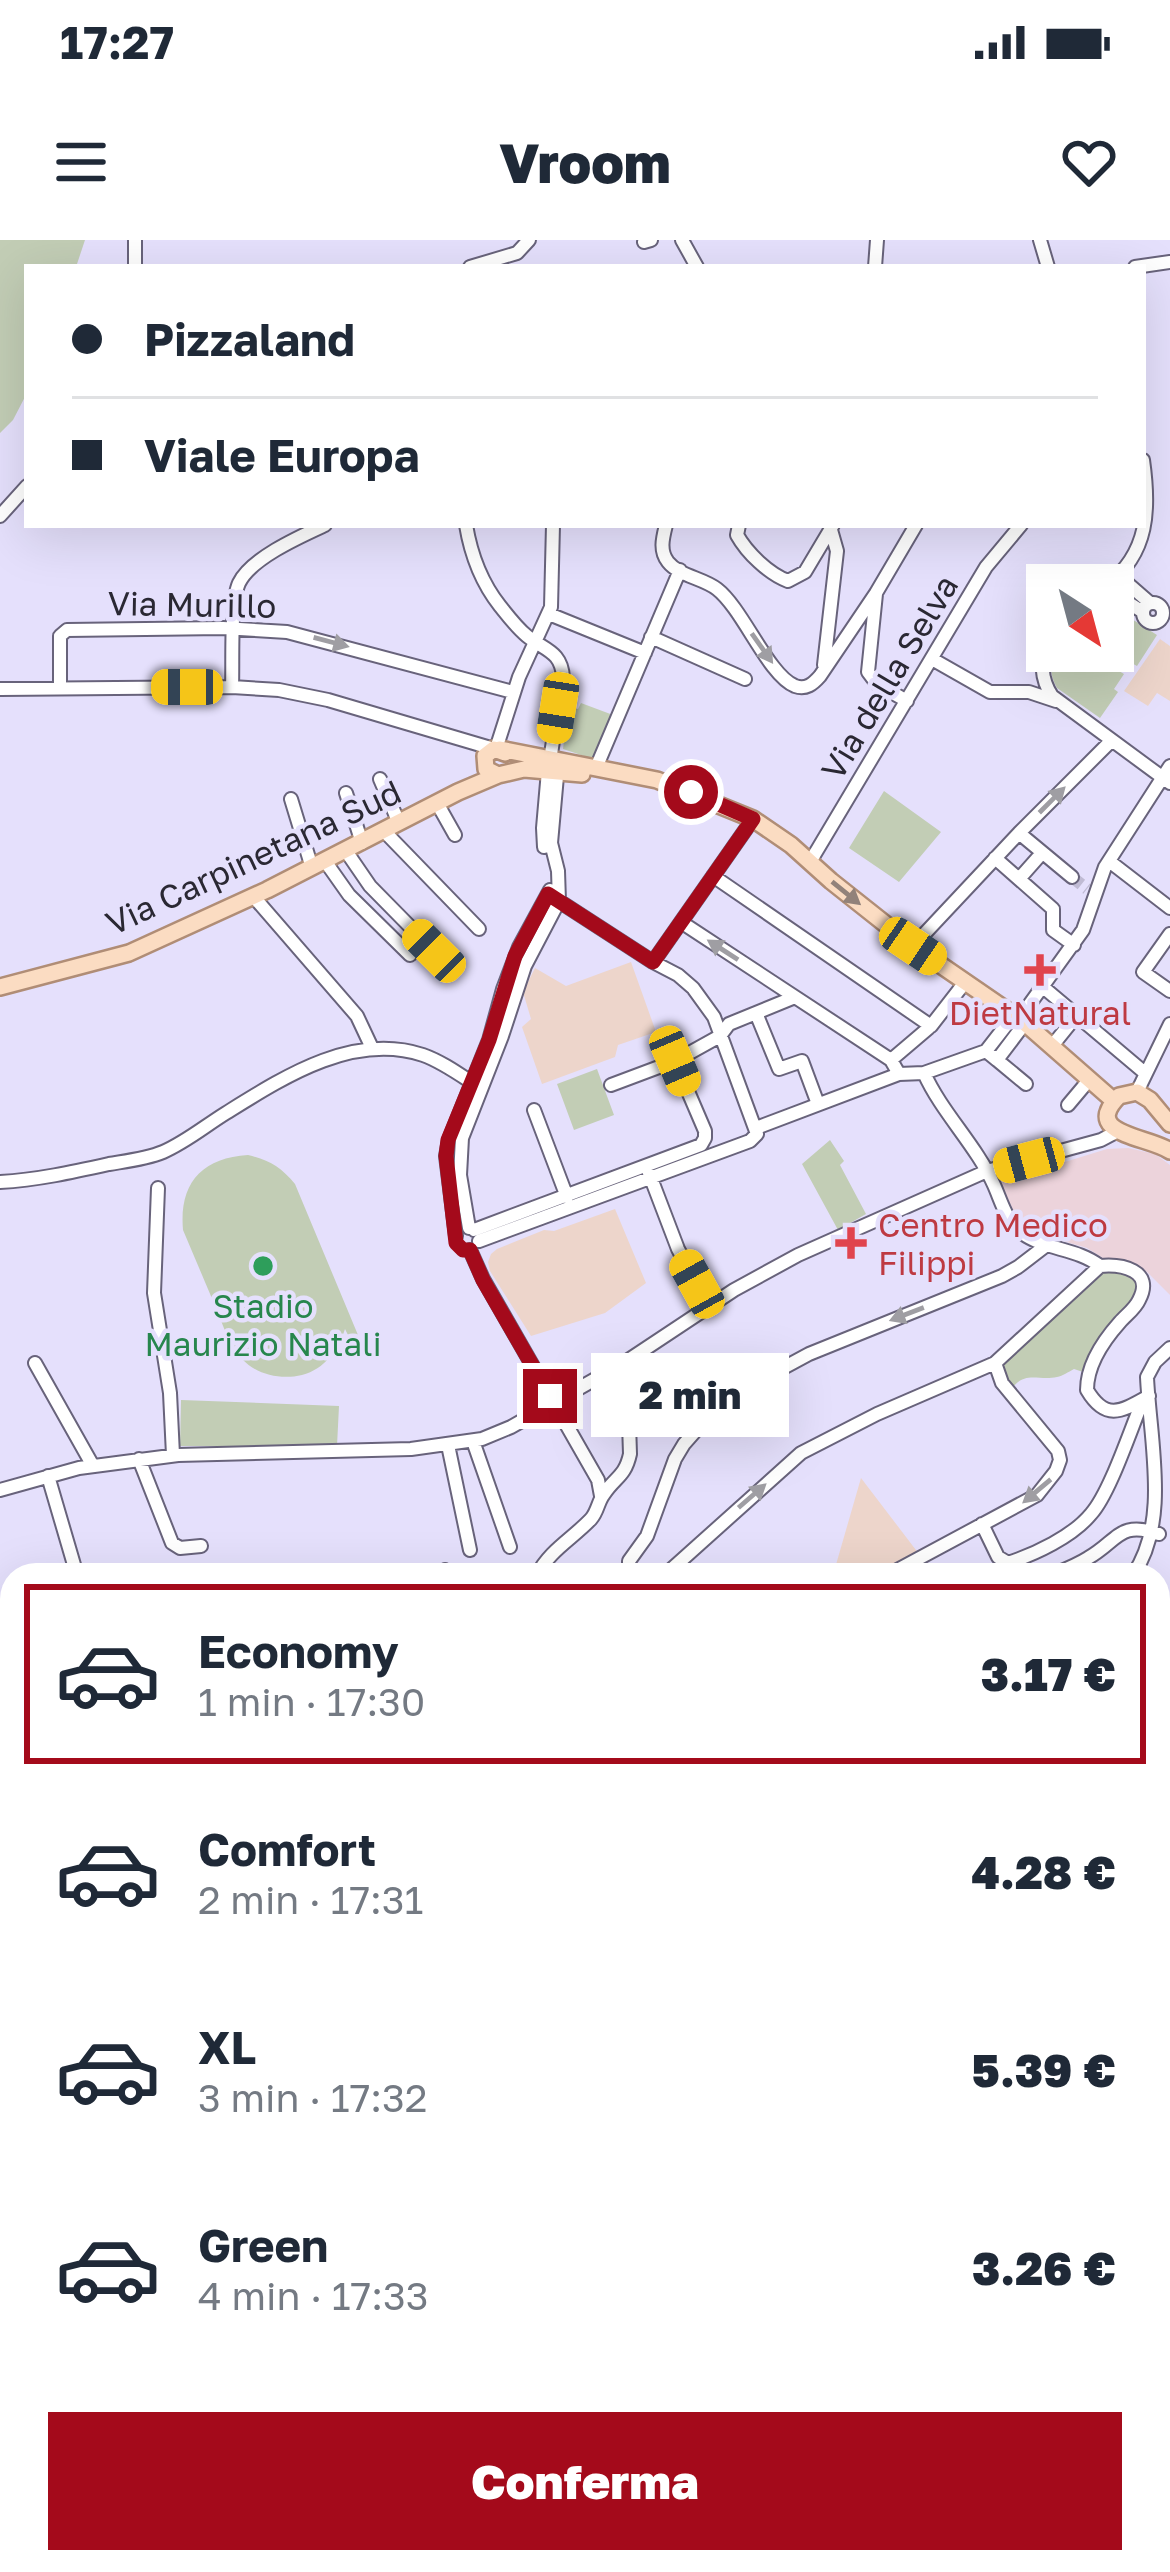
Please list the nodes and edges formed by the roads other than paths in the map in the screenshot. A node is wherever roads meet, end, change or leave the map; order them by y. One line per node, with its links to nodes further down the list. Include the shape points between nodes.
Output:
1 (529, 240): 2 (street)
2 (480, 264)
3 (1146, 483): 6 (street)
4 (24, 489): 5 (street)
5 (0, 516)
6 (1146, 524)
7 (319, 528): 20 (street, via 245,574)
8 (467, 528): 22 (street, via 484,581)
9 (553, 528): 19 (street)
10 (666, 528): 17 (street, via 662,552)
11 (740, 528): 12 (street, via 743,546 788,580 803,574)
12 (832, 528): 25 (street, via 837,551)
13 (914, 528): 18 (street)
14 (1018, 528): 24 (street, Via della Selva)
15 (1145, 528): 16 (street)
16 (1128, 564)
17 (680, 570): 21 (street); 25 (street, one-way to 25, via 724,596 794,686 812,684)
18 (876, 592): 25 (street); 32 (street, via 868,672)
19 (549, 614): 22 (street); 23 (street)
20 (235, 628): 28 (street); 29 (street, Via Murillo, via 67,630 60,636); 31 (street, Via Murillo, one-way to 31, via 308,636)
21 (651, 638): 23 (street); 27 (street)
22 (536, 641): 31 (street); 36 (street, via 562,668)
23 (644, 653): 37 (street)
24 (932, 659): 32 (street, Via della Selva); 33 (street, via 990,692)
25 (824, 670)
26 (1042, 672): 33 (street)
27 (745, 679)
28 (232, 687): 29 (street); 35 (street, via 322,698)
29 (59, 688): 30 (street)
30 (0, 689)
31 (514, 692): 35 (street)
32 (907, 701): 53 (street, Via della Selva)
33 (1057, 701): 34 (street)
34 (1111, 741): 39 (street); 47 (street, one-way to 34)
35 (491, 754): 36 (main road); 38 (main road, via 507,754); 41 (main road, Via Carpinetana Sud)
36 (553, 766): 37 (main road, Via Carpinetana Sud, via 579,774); 38 (main road, Via Carpinetana Sud); 59 (street, via 542,828)
37 (596, 768): 45 (main road, Via Carpinetana Sud, via 669,784)
38 (500, 775): 41 (main road, Via Carpinetana Sud)
39 (1167, 776): 52 (street)
40 (380, 779): 46 (street)
41 (458, 792): 44 (main road, Via Carpinetana Sud)
42 (346, 793): 49 (street)
43 (291, 800): 54 (street)
44 (437, 803): 46 (main road, Via Carpinetana Sud); 48 (street)
45 (753, 819): 53 (main road, Via Carpinetana Sud); 55 (street)
46 (392, 827): 49 (main road, Via Carpinetana Sud); 62 (street)
47 (1018, 833): 50 (street); 51 (street)
48 (455, 835)
49 (354, 847): 54 (main road, Via Carpinetana Sud); 66 (street, via 370,886)
50 (1042, 853): 56 (street); 57 (street)
51 (995, 858): 57 (street); 65 (street)
52 (1108, 861): 60 (street); 64 (street)
53 (809, 862): 65 (main road, Via Carpinetana Sud, one-way to 65)
54 (319, 865): 58 (main road, Via Carpinetana Sud); 67 (street)
55 (712, 876): 61 (street); 78 (street)
56 (1072, 877)
57 (1019, 880): 64 (street, via 1053,909 1053,930)
58 (253, 896): 70 (main road, Via Carpinetana Sud, via 122,955); 81 (street, via 356,1013)
59 (554, 897): 68 (street); 89 (street, via 515,956); 107 (street, via 462,1138)
60 (1169, 904)
61 (681, 922): 68 (street); 73 (street, one-way to 61)
62 (479, 929)
63 (1169, 936): 72 (street, via 1143,972)
64 (1073, 945): 71 (street)
65 (913, 946): 69 (main road, Via Carpinetana Sud)
66 (434, 951)
67 (410, 955)
68 (653, 962): 79 (street, via 691,985)
69 (966, 981): 76 (main road, Via Carpinetana Sud); 78 (street)
70 (0, 987)
71 (1043, 987): 75 (street); 76 (street)
72 (1170, 991)
73 (795, 997): 74 (street); 83 (street)
74 (756, 1013): 79 (street); 94 (street, via 779,1069 802,1061)
75 (1077, 1015): 80 (street); 86 (street)
76 (1019, 1019): 80 (main road, Via Carpinetana Sud); 82 (street)
77 (1170, 1024): 86 (street)
78 (931, 1026): 83 (street)
79 (720, 1036): 84 (street); 99 (street)
80 (1052, 1046): 88 (main road, Via Carpinetana Sud)
81 (372, 1048): 89 (street, via 430,1057); 104 (street, via 313,1066 156,1154)
82 (992, 1056): 85 (street); 90 (street)
83 (891, 1060): 87 (street)
84 (675, 1061): 91 (street); 103 (street, via 705,1140)
85 (924, 1072): 87 (street); 102 (street)
86 (1145, 1072): 92 (street)
87 (899, 1073): 94 (street)
88 (1090, 1080): 93 (main road, Via Carpinetana Sud); 95 (street)
89 (471, 1082): 107 (street, via 446,1154)
90 (1027, 1082)
91 (611, 1085)
92 (1136, 1092): 93 (main road); 97 (main road)
93 (1114, 1101): 98 (main road, via 1108,1121)
94 (818, 1104): 99 (street)
95 (1068, 1105)
96 (534, 1110): 106 (street)
97 (1166, 1118): 100 (main road); 101 (street)
98 (1118, 1131): 100 (main road); 102 (street)
99 (756, 1132): 103 (street, via 750,1141)
100 (1150, 1141): 101 (main road)
101 (1169, 1151)
102 (987, 1171): 108 (street, via 1014,1226); 110 (street, via 797,1255)
103 (649, 1173): 106 (street); 107 (street); 110 (street)
104 (0, 1182)
105 (158, 1188): 119 (street, via 154,1293)
106 (567, 1197): 107 (street)
107 (470, 1237): 116 (street, via 483,1280)
108 (1048, 1244): 109 (street); 132 (street, one-way to 132, via 1007,1273 796,1361 699,1427 677,1454)
109 (1100, 1266): 114 (street); 115 (street, via 1131,1269 1142,1292 1096,1355 1087,1390 1112,1412)
110 (709, 1307): 112 (street)
111 (1170, 1348): 115 (street, via 1150,1370)
112 (627, 1361): 116 (street); 124 (street, via 630,1454)
113 (35, 1363): 121 (street)
114 (995, 1363): 125 (street, one-way to 125, via 1060,1460 1037,1495); 133 (street, one-way to 114, via 806,1450)
115 (1146, 1398): 125 (street, via 1081,1524 1008,1563); 126 (street, via 1162,1500)
116 (554, 1403): 117 (street); 124 (street)
117 (473, 1441): 118 (street); 128 (street)
118 (448, 1445): 119 (street); 129 (street)
119 (173, 1455): 120 (street)
120 (139, 1459): 121 (street); 127 (street, via 172,1544)
121 (93, 1466): 122 (street)
122 (47, 1476): 123 (street); 130 (street)
123 (0, 1490)
124 (601, 1496): 131 (street, via 595,1514)
125 (982, 1524): 134 (street)
126 (1159, 1534): 135 (street, via 1128,1530); 136 (street)
127 (201, 1546)
128 (510, 1547)
129 (470, 1550)
130 (73, 1563)
131 (544, 1563)
132 (629, 1563)
133 (679, 1563)
134 (910, 1563)
135 (1078, 1563)
136 (1143, 1563)

